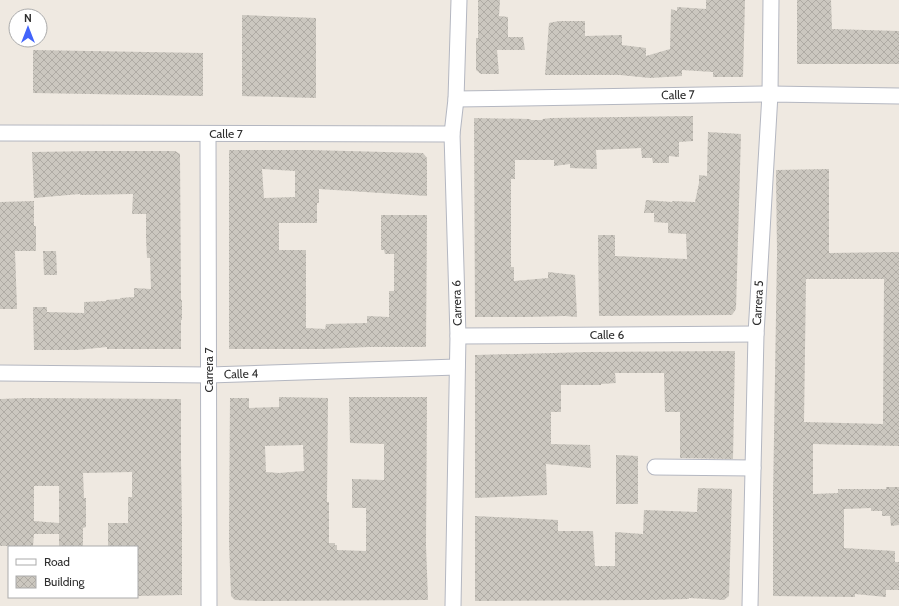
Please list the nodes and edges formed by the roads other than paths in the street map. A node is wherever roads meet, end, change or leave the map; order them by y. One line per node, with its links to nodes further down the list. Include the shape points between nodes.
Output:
1 (459, 0): 5 (street, Carrera 6)
2 (771, 0): 3 (street, Carrera 5)
3 (770, 94): 4 (street, Calle 7); 5 (street, Calle 7); 9 (street, Carrera 5)
4 (899, 96)
5 (456, 99): 8 (street, Carrera 6)
6 (0, 133): 7 (street, Calle 7)
7 (208, 134): 8 (street, Calle 7); 13 (street, Carrera 7)
8 (452, 134): 10 (street, Carrera 6)
9 (756, 334): 10 (street, Calle 6); 15 (street, Carrera 5)
10 (458, 336): 11 (street, Carrera 6)
11 (457, 367): 13 (street, Calle 4); 17 (street, Carrera 6)
12 (0, 373): 13 (street, Calle 4)
13 (209, 375): 16 (street, Carrera 7)
14 (655, 467): 15 (street)
15 (753, 468): 18 (street, Carrera 5)
16 (209, 606)
17 (453, 606)
18 (750, 606)

